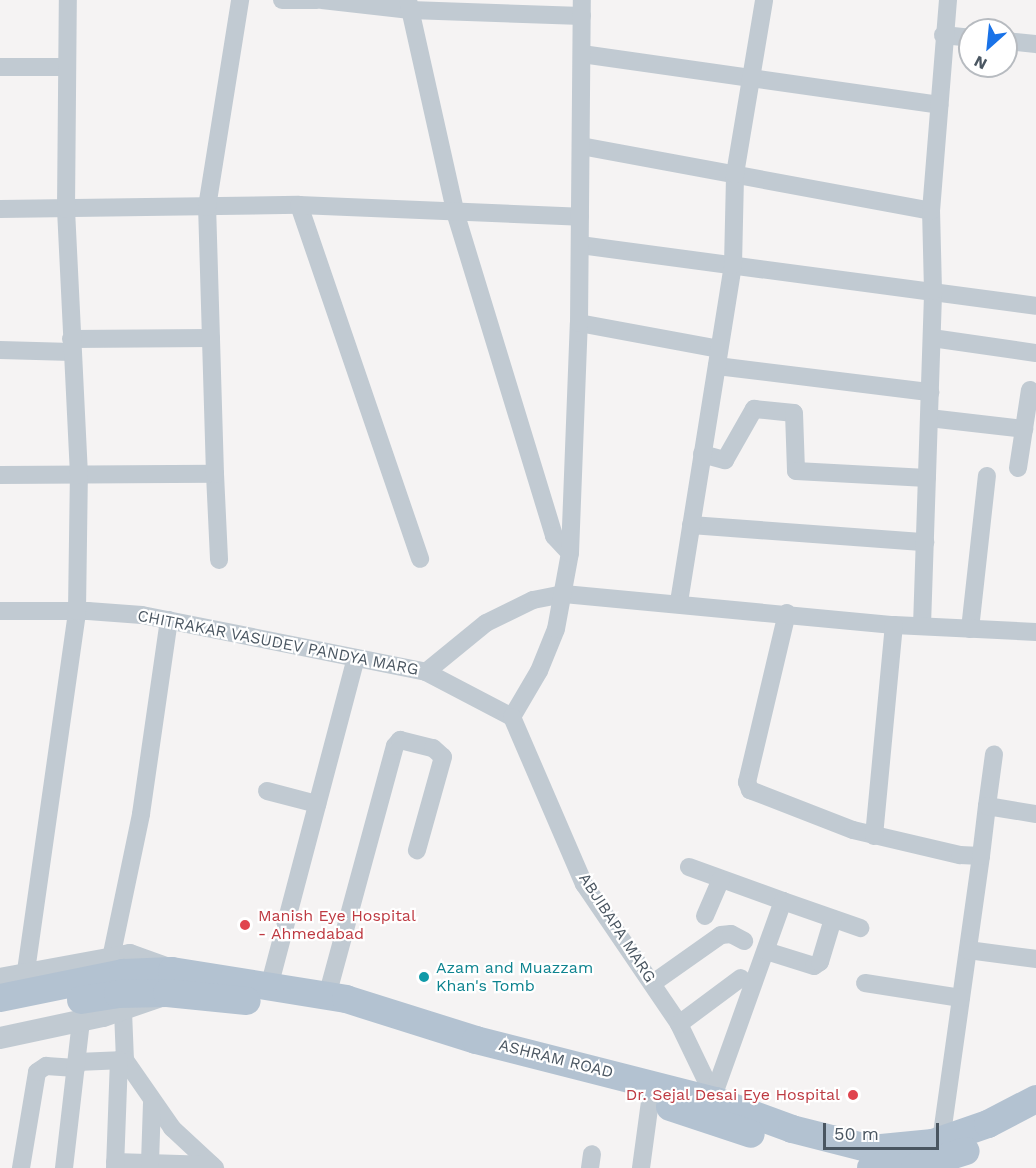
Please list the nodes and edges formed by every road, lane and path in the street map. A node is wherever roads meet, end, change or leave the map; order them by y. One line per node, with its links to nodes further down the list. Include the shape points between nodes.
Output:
1 (68, 0): 16 (street)
2 (240, 0): 22 (street)
3 (282, 0): 4 (street)
4 (316, 0)
5 (322, 0): 8 (street)
6 (764, 0): 17 (street)
7 (948, 0): 10 (street)
8 (409, 5): 9 (street); 26 (street)
9 (582, 8): 14 (street)
10 (944, 35): 11 (street); 18 (street)
11 (958, 37)
12 (1018, 42): 13 (street)
13 (1036, 44)
14 (582, 54): 17 (street); 19 (street)
15 (0, 67): 16 (street)
16 (67, 67): 24 (street)
17 (751, 76): 18 (street); 20 (street)
18 (939, 105): 25 (street)
19 (581, 146): 20 (street); 27 (street)
20 (735, 174): 25 (street); 29 (street)
21 (299, 206): 22 (street); 26 (street); 53 (street)
22 (207, 207): 24 (street); 33 (street)
23 (0, 209): 24 (street)
24 (66, 209): 35 (street)
25 (931, 211): 30 (street)
26 (456, 215): 27 (street); 52 (street, via 555,536)
27 (580, 217): 28 (street)
28 (580, 245): 29 (street); 32 (street)
29 (733, 265): 30 (street); 38 (street)
30 (933, 291): 31 (street); 34 (street)
31 (1036, 306)
32 (579, 323): 38 (street); 52 (street)
33 (211, 338): 35 (street); 45 (street)
34 (932, 338): 37 (street); 40 (street)
35 (71, 345): 36 (street); 47 (street)
36 (0, 350)
37 (1036, 353)
38 (718, 357): 40 (street); 43 (street)
39 (1030, 390): 42 (street)
40 (930, 393): 41 (street)
41 (929, 418): 42 (street); 49 (street)
42 (1024, 429): 44 (street)
43 (702, 454): 49 (street, via 725,460 754,409 794,413 796,471); 50 (street)
44 (1018, 468)
45 (215, 474): 47 (street); 54 (street)
46 (0, 475): 47 (street)
47 (79, 475): 58 (street)
48 (987, 476): 63 (street)
49 (927, 478): 51 (street)
50 (691, 525): 51 (street); 56 (street)
51 (925, 542): 62 (street)
52 (570, 553): 55 (street)
53 (420, 559)
54 (219, 560)
55 (564, 594): 56 (street); 66 (street, via 533,600 486,623); 67 (street, via 539,671)
56 (679, 602): 59 (street)
57 (0, 611): 58 (street, CHITRAKAR VASUDEV PANDYA MARG)
58 (77, 611): 60 (street, CHITRAKAR VASUDEV PANDYA MARG); 86 (street)
59 (787, 613): 61 (street); 73 (street, via 748,786 754,793)
60 (169, 620): 65 (street, CHITRAKAR VASUDEV PANDYA MARG); 92 (street)
61 (894, 625): 62 (street); 73 (street)
62 (922, 626): 63 (street)
63 (970, 629): 64 (street)
64 (1036, 632)
65 (356, 658): 66 (street, CHITRAKAR VASUDEV PANDYA MARG); 70 (street)
66 (426, 672): 67 (street, CHITRAKAR VASUDEV PANDYA MARG)
67 (512, 717): 90 (street, ABJIBAPA MARG, via 585,884)
68 (994, 754): 71 (street)
69 (267, 790): 70 (street)
70 (317, 804): 93 (street)
71 (987, 806): 72 (street); 75 (street)
72 (1036, 814)
73 (874, 836): 75 (street)
74 (417, 850): 94 (street, via 443,757 433,748 400,740 395,746)
75 (981, 856): 83 (street)
76 (689, 867): 77 (street)
77 (722, 879): 78 (street); 79 (street)
78 (783, 901): 80 (street); 84 (street)
79 (705, 916)
80 (833, 919): 81 (street); 84 (street, via 820,962 814,966)
81 (860, 928)
82 (744, 941): 90 (street, via 731,934 722,935)
83 (968, 950): 85 (street); 96 (street)
84 (766, 951): 103 (street)
85 (1036, 959)
86 (26, 971): 88 (street); 92 (street)
87 (741, 978): 99 (street)
88 (0, 979)
89 (170, 982): 92 (main road); 92 (street, via 130,955); 93 (main road, ASHRAM ROAD); 105 (main road, ASHRAM ROAD, via 225,998 343,1016 472,1056)
90 (653, 983): 99 (street, ABJIBAPA MARG)
91 (865, 983): 96 (street)
92 (119, 984): 95 (main road); 97 (main road); 98 (street); 101 (street)
93 (269, 987): 94 (main road, ASHRAM ROAD)
94 (327, 996): 103 (main road, ASHRAM ROAD, via 476,1040)
95 (0, 998)
96 (961, 998): 108 (street)
97 (0, 1016)
98 (81, 1021): 100 (street); 102 (street)
99 (679, 1024): 103 (street, ABJIBAPA MARG)
100 (0, 1038)
101 (122, 1060): 102 (street); 106 (street); 111 (street)
102 (76, 1065): 113 (street, via 46,1066 37,1072); 114 (street)
103 (715, 1098): 110 (main road, ASHRAM ROAD)
104 (1036, 1099): 108 (main road, ASHRAM ROAD)
105 (650, 1101): 110 (main road, ASHRAM ROAD); 115 (street)
106 (152, 1103): 109 (street); 112 (street)
107 (1036, 1120): 108 (main road, ASHRAM ROAD, via 996,1141)
108 (928, 1158): 110 (main road, ASHRAM ROAD)
109 (150, 1163): 111 (street); 112 (street)
110 (870, 1163)
111 (115, 1165)
112 (213, 1167)
113 (21, 1168)
114 (64, 1168)
115 (641, 1168)

